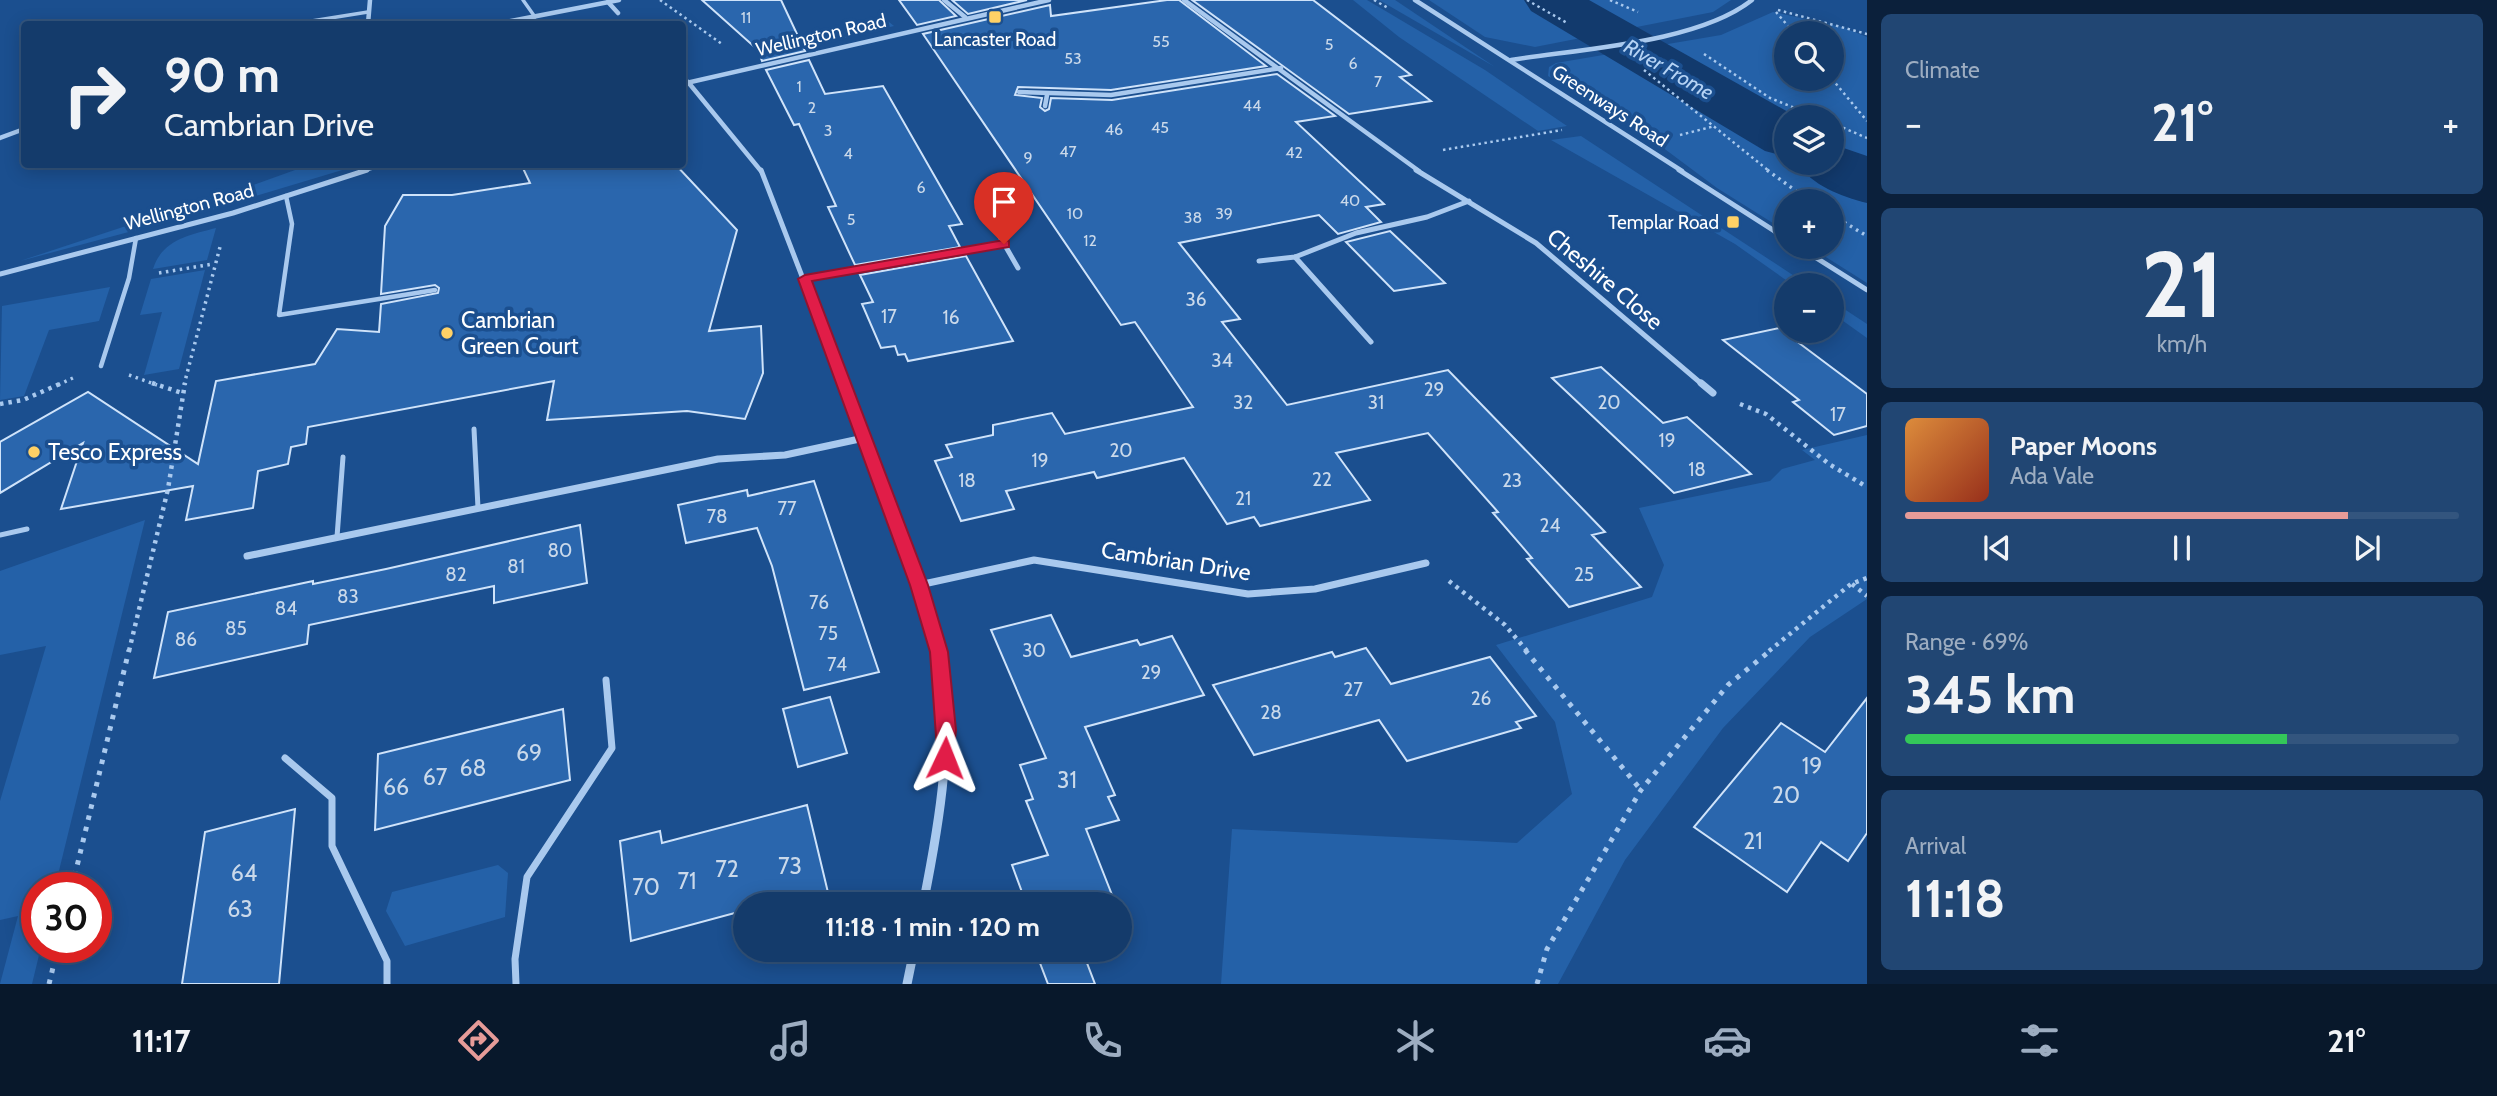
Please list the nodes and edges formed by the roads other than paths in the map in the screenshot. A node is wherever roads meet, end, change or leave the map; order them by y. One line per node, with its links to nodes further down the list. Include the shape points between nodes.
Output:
1 (370, 0): 10 (street)
2 (523, 0): 12 (lane)
3 (619, 0): 9 (street)
4 (944, 0): 13 (street)
5 (1049, 0): 13 (street, Wellington Road)
6 (1184, 0): 18 (street, Cheshire Close)
7 (1415, 0): 17 (street, Greenways Road)
8 (1752, 0): 17 (street, via 1729,16 1676,32)
9 (608, 2): 11 (street); 12 (street)
10 (368, 12): 14 (lane); 15 (street)
11 (618, 13)
12 (535, 17): 16 (street)
13 (965, 17): 19 (street, Wellington Road)
14 (312, 21)
15 (368, 21)
16 (513, 21)
17 (1510, 61): 30 (street, Greenways Road)
18 (1281, 68): 22 (street, via 1138,92); 28 (street, Cheshire Close, via 1397,158)
19 (686, 83)
20 (686, 84): 38 (street, via 760,168)
21 (1019, 92): 22 (street)
22 (1047, 94): 23 (street)
23 (1045, 106)
24 (21, 130): 25 (street)
25 (0, 138)
26 (372, 168): 27 (street, Wellington Road)
27 (286, 196): 31 (street, Wellington Road); 39 (lane, via 292,224 279,315)
28 (1469, 201): 33 (street, via 1427,217 1356,233); 43 (street, Cheshire Close, via 1536,243)
29 (990, 221): 32 (street)
30 (1774, 231)
31 (136, 238): 37 (street, Wellington Road); 42 (lane, via 129,278)
32 (1004, 244): 36 (street); 38 (street)
33 (1295, 257): 35 (street); 41 (street)
34 (1818, 259): 40 (street)
35 (1259, 261)
36 (1018, 268)
37 (0, 274)
38 (805, 279): 45 (street)
39 (435, 290)
40 (1867, 290)
41 (1371, 342)
42 (101, 366)
43 (1713, 393)
44 (474, 429): 47 (lane)
45 (864, 438): 47 (street, via 785,455 718,459); 53 (street)
46 (343, 457): 50 (lane)
47 (478, 508): 50 (street)
48 (27, 529): 49 (lane)
49 (0, 535)
50 (337, 537): 51 (street)
51 (247, 556)
52 (1426, 563): 53 (street, Cambrian Drive, via 1315,589 1248,594 1034,560)
53 (919, 585): 56 (street, via 939,652 947,730 941,814)
54 (606, 680): 59 (lane, via 612,748 527,877 514,959)
55 (285, 758): 58 (lane, via 332,798 332,846 387,961)
56 (926, 892)
57 (912, 962): 60 (street)
58 (387, 984)
59 (516, 984)
60 (907, 984)

